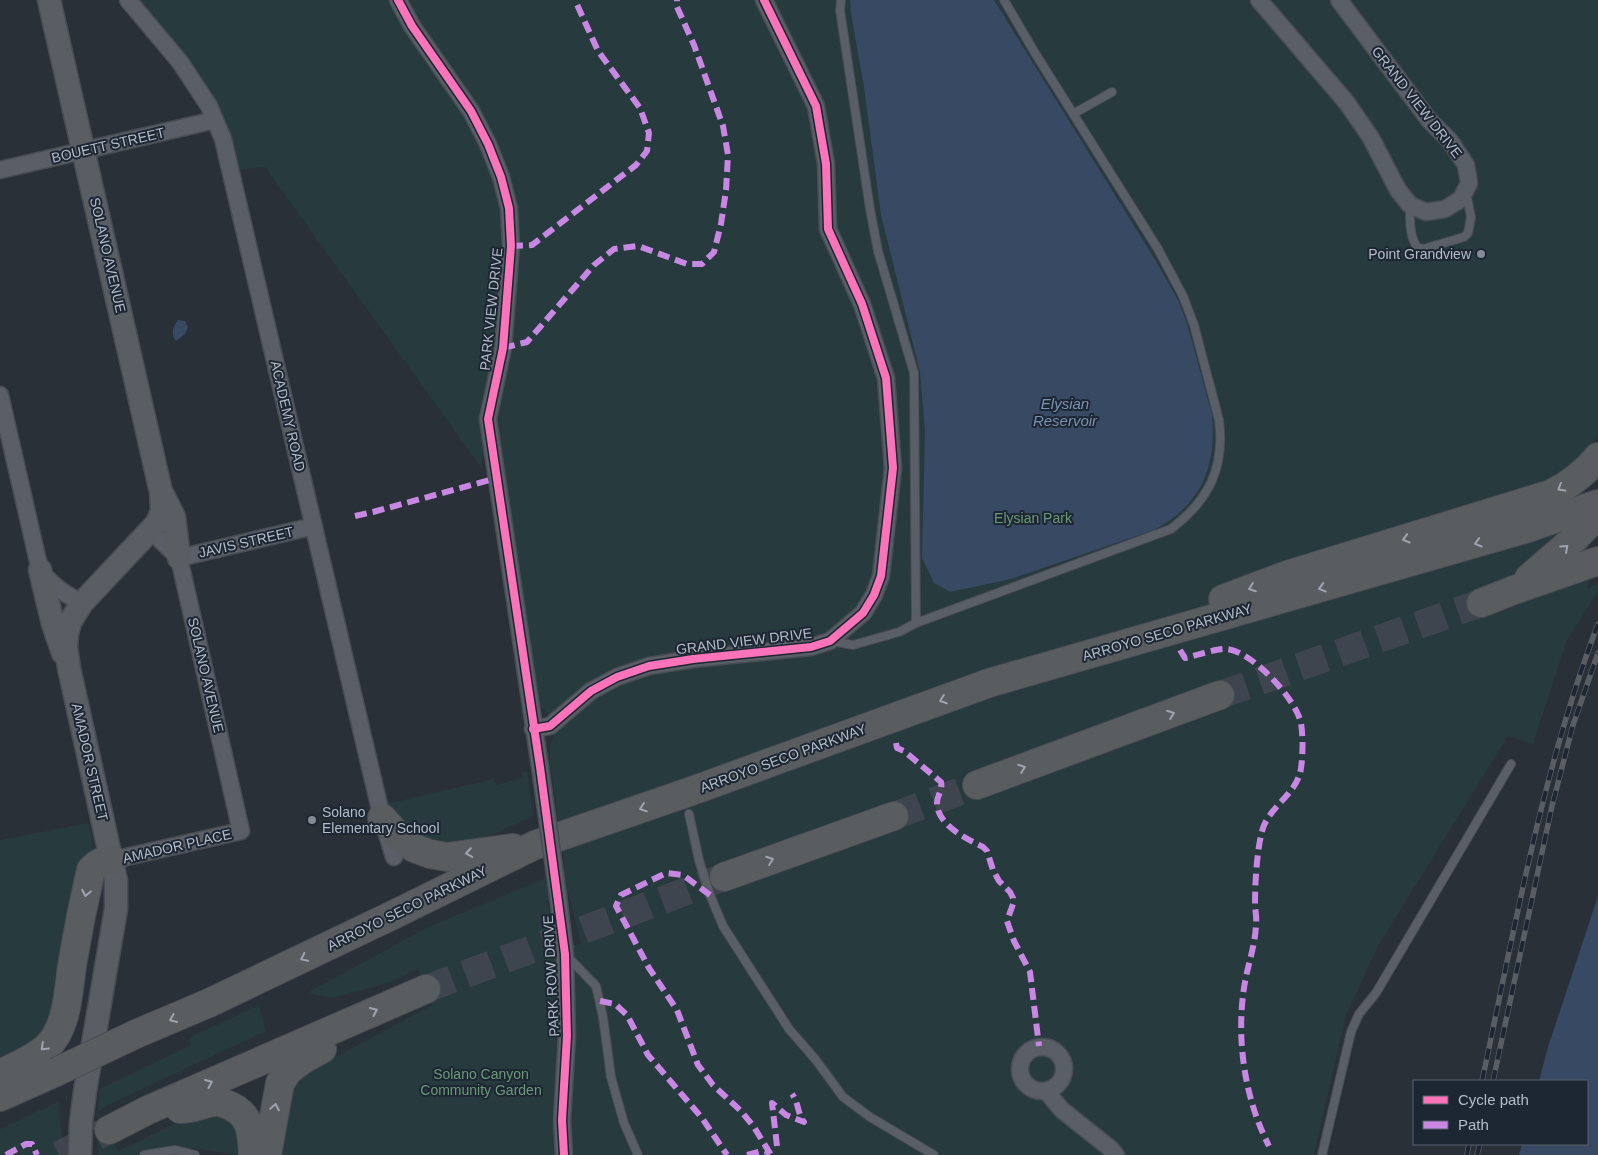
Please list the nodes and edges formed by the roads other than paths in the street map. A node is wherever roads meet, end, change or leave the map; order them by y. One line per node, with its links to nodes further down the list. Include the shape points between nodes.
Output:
1 (49, 0): 12 (main road, SOLANO AVENUE)
2 (128, 0): 11 (street, ACADEMY ROAD, via 180,62)
3 (398, 0): 34 (street, PARK VIEW DRIVE, via 412,26 471,111 501,176 509,208 511,246 503,348 488,419)
4 (764, 0): 30 (street, GRAND VIEW DRIVE, via 816,106 826,164 828,229 862,304 886,378 893,468 882,576 862,613)
5 (841, 0): 29 (lane, via 878,251 914,373)
6 (1004, 0): 10 (lane)
7 (1259, 0): 15 (street, via 1346,103 1371,138 1398,190)
8 (1339, 0): 14 (street, GRAND VIEW DRIVE, via 1429,120 1450,141 1466,165 1469,183)
9 (1112, 92): 10 (lane)
10 (1073, 114): 29 (lane, via 1158,249 1183,296 1219,420 1218,463 1198,506 1171,528)
11 (215, 120): 12 (street, BOUETT STREET); 21 (street, ACADEMY ROAD, via 223,139)
12 (84, 151): 13 (street, BOUETT STREET); 18 (main road, SOLANO AVENUE)
13 (0, 170)
14 (1466, 190): 15 (street, via 1461,199 1444,209 1426,212); 15 (lane, via 1472,217 1468,233 1423,249 1415,243)
15 (1410, 205)
16 (0, 395): 25 (street)
17 (1598, 458): 32 (highway, one-way to 32, via 1563,488 1551,494 1287,575)
18 (162, 501): 22 (main road, AMADOR STREET, via 157,523); 23 (main road, SOLANO AVENUE, via 174,516)
19 (1598, 504): 32 (highway, ARROYO SECO PARKWAY, one-way to 32, via 1525,530)
20 (1598, 514): 26 (highway, one-way to 20)
21 (314, 526): 23 (street, JAVIS STREET); 40 (street, ACADEMY ROAD)
22 (150, 531): 23 (street); 27 (main road, AMADOR STREET)
23 (179, 558): 41 (street, SOLANO AVENUE)
24 (1598, 561): 26 (highway)
25 (40, 570): 27 (street, via 61,593); 31 (main road, via 53,624)
26 (1514, 590): 28 (highway)
27 (82, 603): 31 (main road, AMADOR STREET, via 70,622 67,634)
28 (1481, 604)
29 (916, 622): 30 (lane, via 899,632 853,645)
30 (830, 641): 34 (street, GRAND VIEW DRIVE, via 811,647 649,666 617,677 591,691 550,726)
31 (69, 668): 44 (main road, AMADOR STREET)
32 (989, 683): 42 (highway, ARROYO SECO PARKWAY, one-way to 42)
33 (1220, 696): 37 (highway, one-way to 33)
34 (534, 729): 36 (street, PARK VIEW DRIVE)
35 (1511, 764): 63 (lane, via 1376,993 1359,1014 1351,1032)
36 (540, 767): 46 (street, PARK ROW DRIVE, bridge)
37 (977, 785)
38 (689, 814): 61 (lane, via 699,860 723,926 789,1029 843,1097)
39 (894, 816): 45 (highway, one-way to 39)
40 (382, 818): 42 (highway, one-way to 40, via 447,857 430,854 401,839); 43 (street, ACADEMY ROAD)
41 (241, 831): 44 (street, AMADOR PLACE)
42 (534, 845): 51 (highway, ARROYO SECO PARKWAY, one-way to 51, bridge, via 209,1004)
43 (394, 857)
44 (112, 860): 49 (highway, one-way to 49, via 101,861 91,870 66,1005 56,1034 36,1055); 54 (main road, AMADOR STREET, via 116,909 85,1091)
45 (724, 876)
46 (565, 954): 59 (street, PARK ROW DRIVE); 60 (lane, via 596,986 604,1018 611,1076 624,1123)
47 (426, 989): 48 (highway, one-way to 47)
48 (349, 1022): 52 (highway, one-way to 48); 58 (highway, one-way to 48, via 280,1083 288,1071 321,1050)
49 (0, 1074)
50 (1046, 1091): 62 (street, via 1062,1110)
51 (0, 1097)
52 (148, 1110): 53 (highway); 57 (highway, via 191,1109 217,1101 234,1107 246,1118 252,1132)
53 (109, 1130)
54 (80, 1155)
55 (144, 1155): 56 (lane, via 175,1150)
56 (195, 1155)
57 (253, 1155)
58 (267, 1155)
59 (564, 1155)
60 (638, 1155)
61 (934, 1155)
62 (1116, 1155)
63 (1322, 1155)

